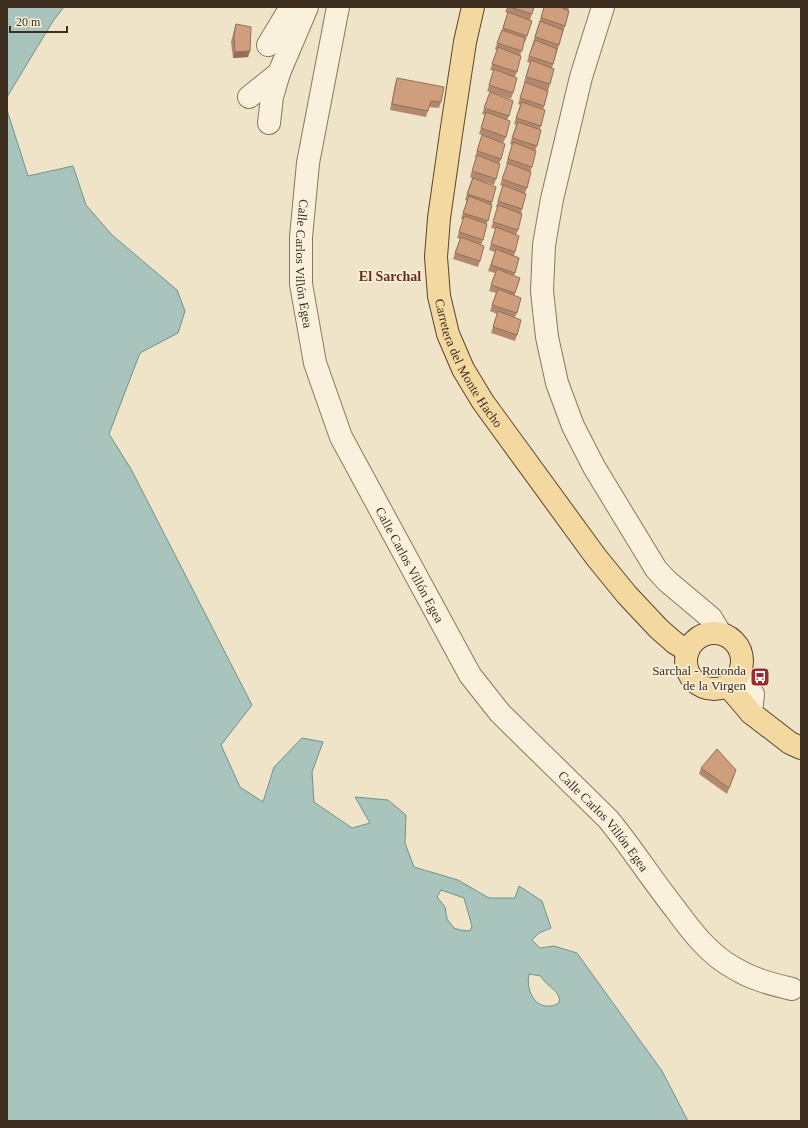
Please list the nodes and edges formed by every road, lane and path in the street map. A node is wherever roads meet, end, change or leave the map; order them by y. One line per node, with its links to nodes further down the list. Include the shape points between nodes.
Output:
1 (291, 7): 6 (street)
2 (307, 7): 7 (street)
3 (338, 7): 14 (street, Calle Carlos Villón Egea, via 308,163 301,237 301,284 315,363 341,436 470,675 500,713 608,819 624,838 650,878 708,949 747,975)
4 (473, 7): 11 (main road, Carretera del Monte Hacho, via 451,134 436,257 439,296 448,334 463,369 484,402 596,557 627,595)
5 (603, 7): 10 (street, via 581,77 549,215 544,245 542,291 547,338 557,383 573,426 594,467 656,569)
6 (268, 45)
7 (279, 73): 8 (street); 9 (street, via 272,97)
8 (249, 97)
9 (269, 123)
10 (714, 628): 11 (main road); 12 (main road, via 729,637 741,651 743,660)
11 (685, 645): 12 (main road, via 687,669 697,684 714,690 723,688)
12 (737, 692): 13 (main road, via 790,743)
13 (801, 748)
14 (792, 989)

